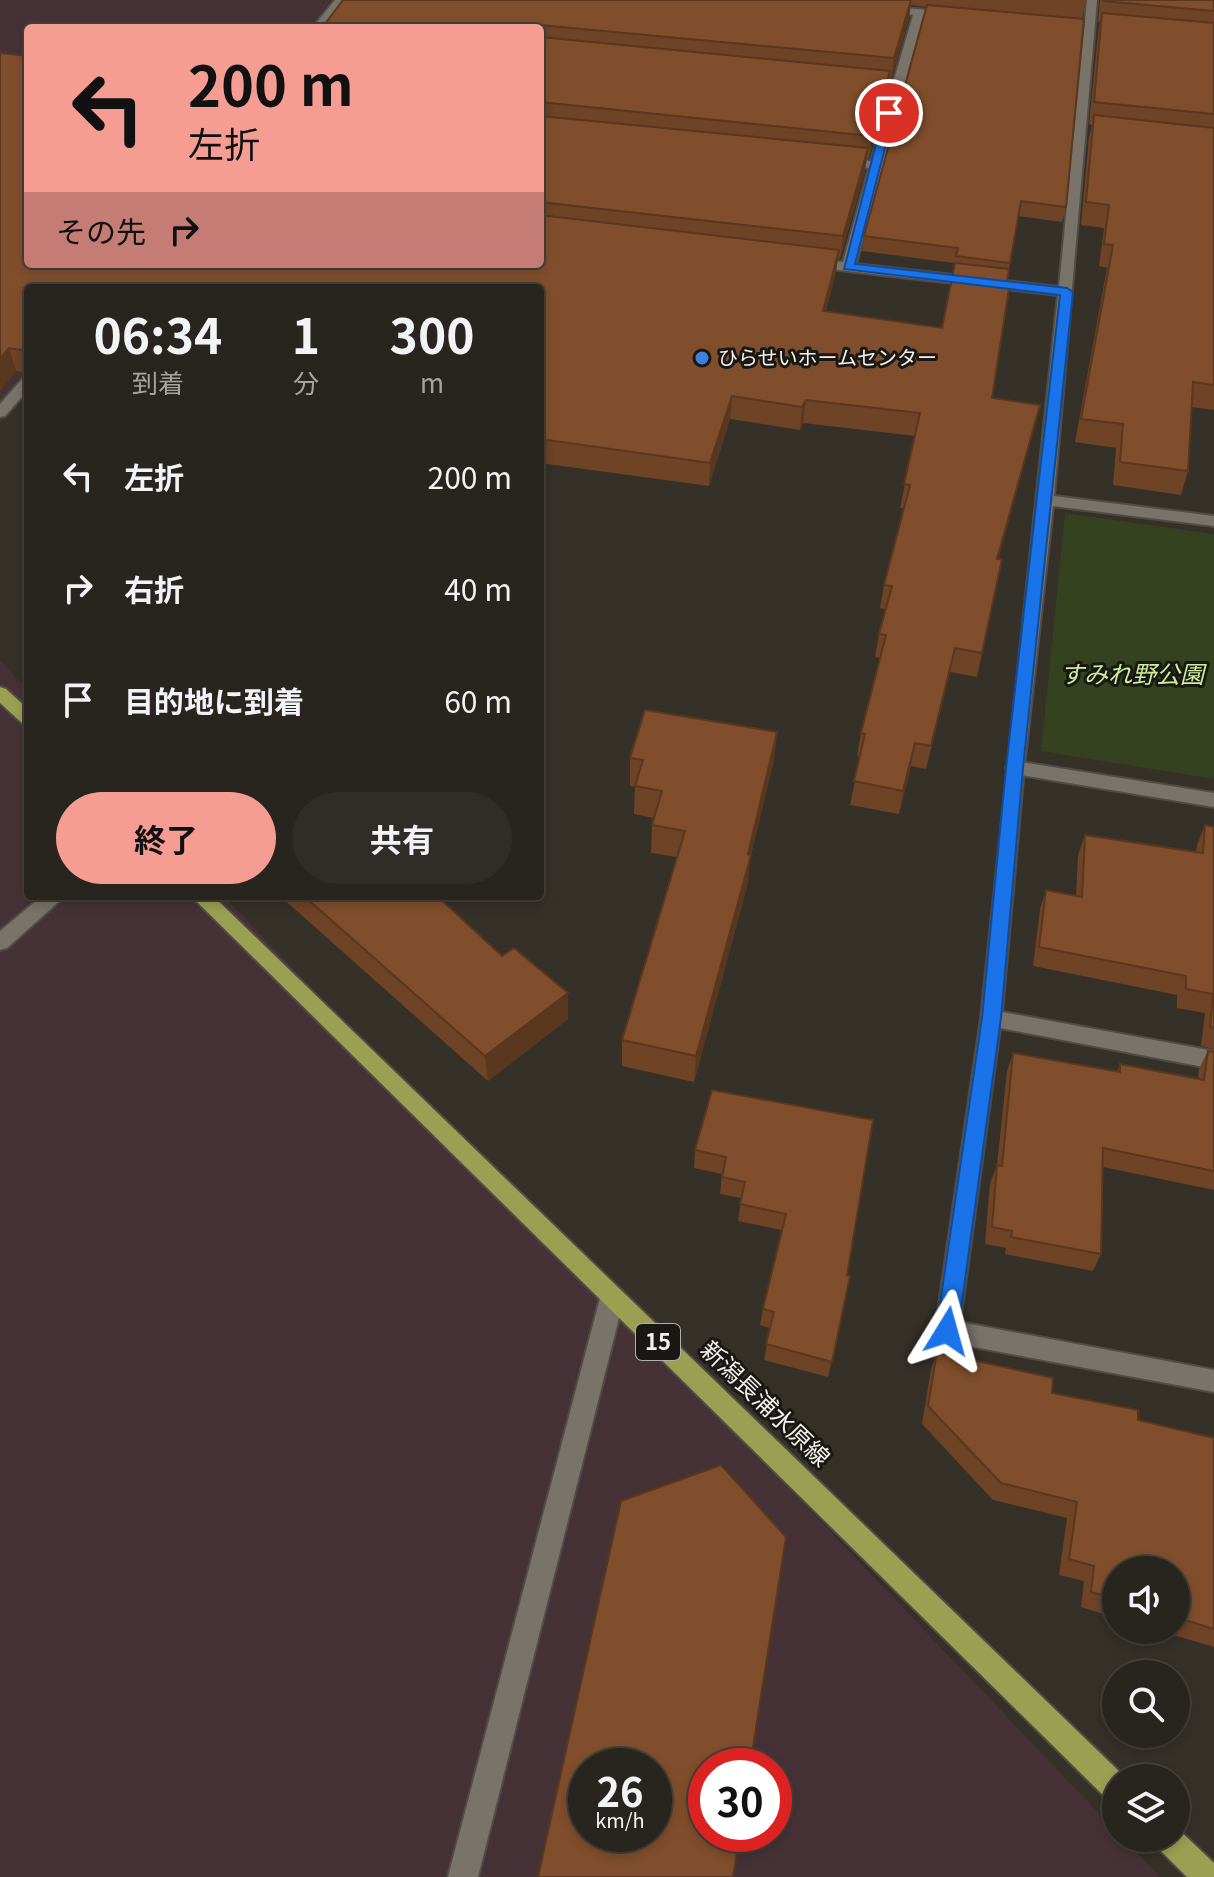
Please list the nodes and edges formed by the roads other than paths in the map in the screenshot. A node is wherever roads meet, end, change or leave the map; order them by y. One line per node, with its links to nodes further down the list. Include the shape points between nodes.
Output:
1 (341, 0): 6 (street)
2 (1092, 0): 8 (street)
3 (875, 8): 4 (street)
4 (919, 12): 5 (street); 11 (street)
5 (966, 16)
6 (321, 24)
7 (1074, 26): 8 (street)
8 (1089, 28): 9 (street); 12 (street)
9 (1105, 29)
10 (849, 83): 11 (street)
11 (896, 87): 15 (street)
12 (1079, 130): 13 (street); 18 (street)
13 (1094, 132)
14 (829, 160): 15 (street)
15 (875, 165): 17 (street)
16 (802, 261): 17 (street)
17 (848, 267): 18 (street)
18 (1067, 292): 21 (street)
19 (24, 386): 20 (street)
20 (0, 413)
21 (1046, 500): 22 (street); 25 (street)
22 (1214, 521)
23 (0, 693): 24 (main road)
24 (24, 715)
25 (1015, 768): 26 (street); 30 (street)
26 (1214, 800)
27 (50, 900): 29 (street)
28 (205, 900): 32 (main road, 新潟長浦水原線 / 15)
29 (0, 942)
30 (991, 1018): 31 (street); 33 (street, via 947,1331)
31 (1214, 1060)
32 (612, 1298): 34 (main road, 新潟長浦水原線 / 15); 36 (street)
33 (1214, 1381)
34 (1102, 1774)
35 (1182, 1852): 37 (main road)
36 (463, 1877)
37 (1208, 1877)

